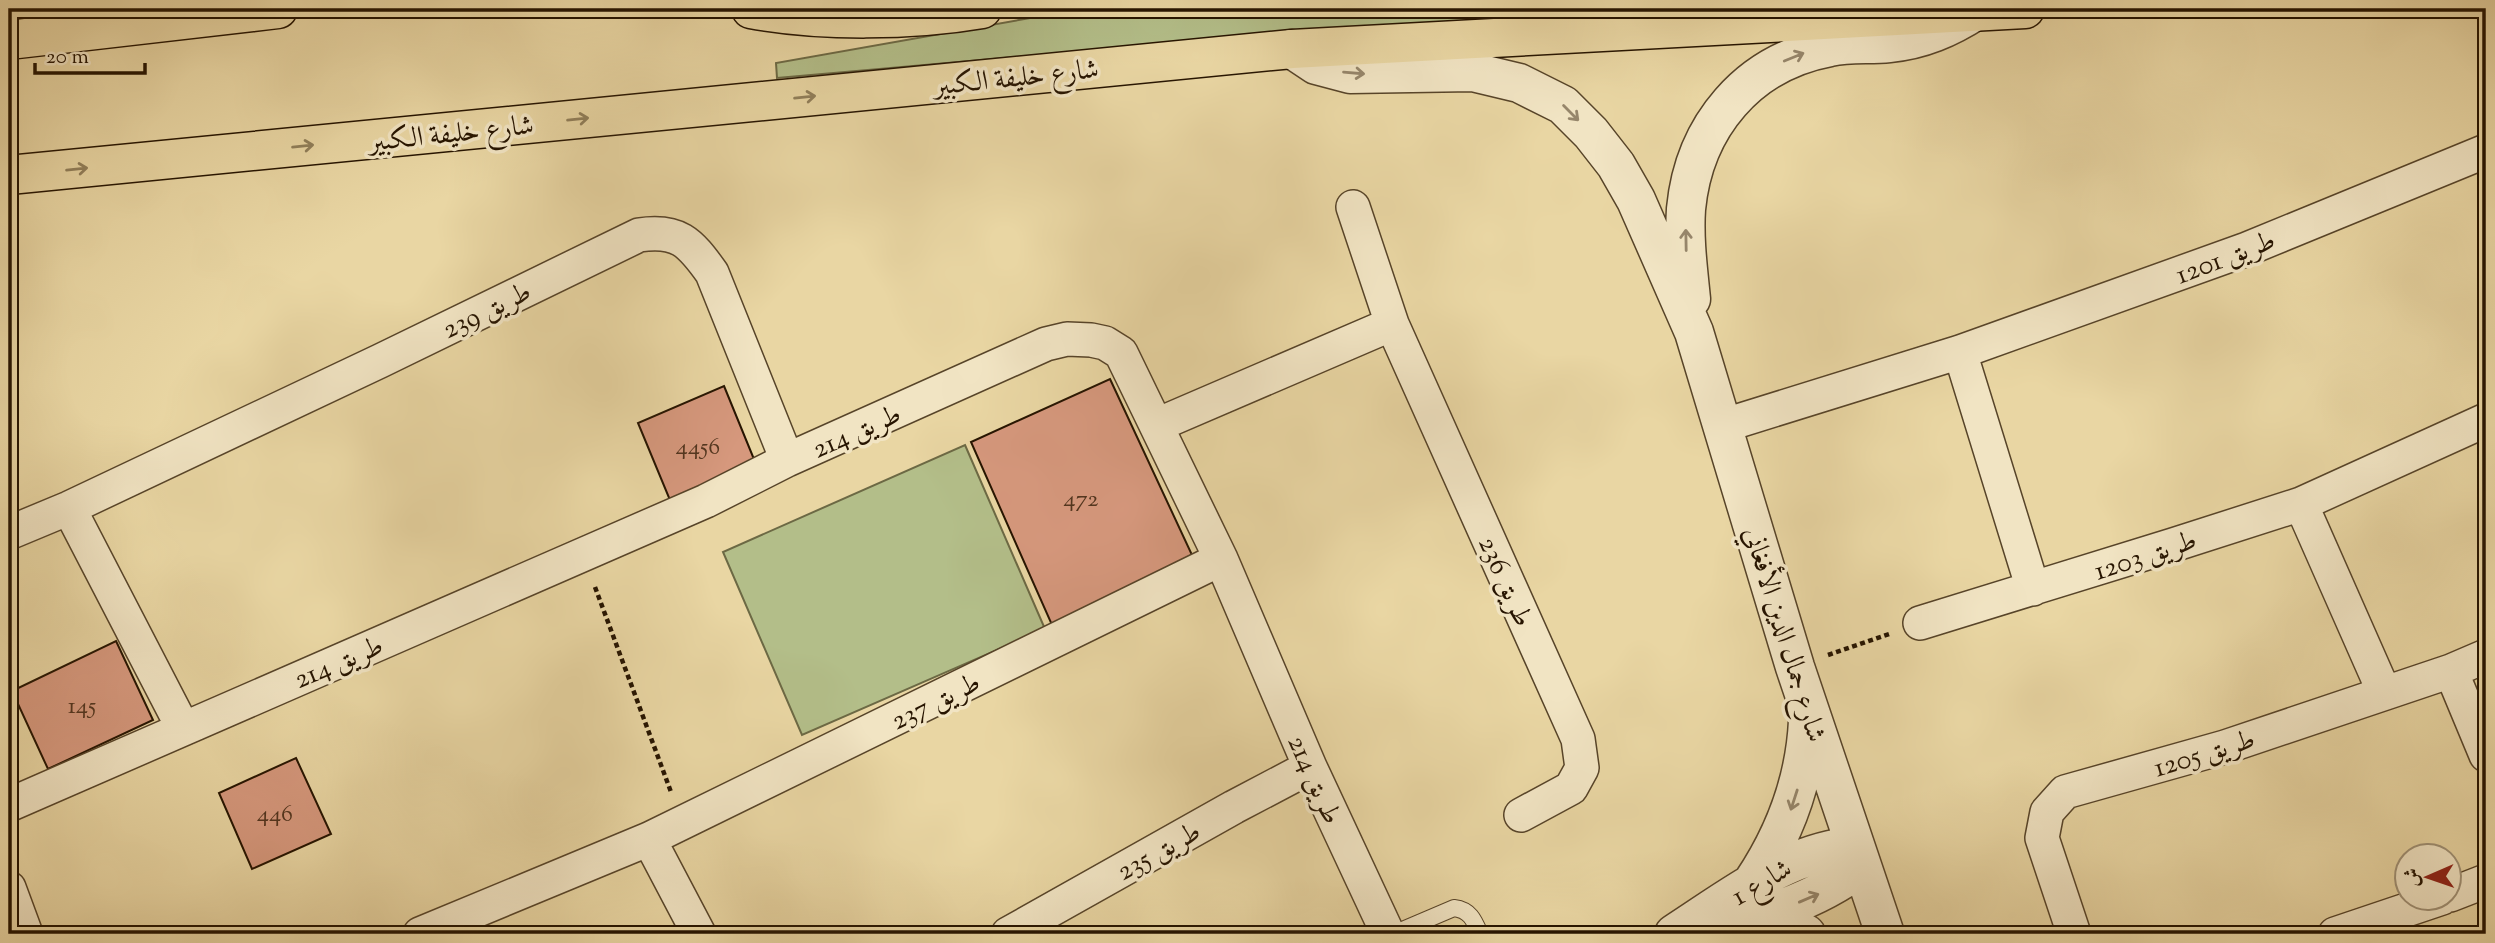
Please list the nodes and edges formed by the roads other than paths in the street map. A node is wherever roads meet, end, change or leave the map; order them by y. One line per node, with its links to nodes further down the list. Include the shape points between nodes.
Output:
1 (278, 9): 6 (main road)
2 (751, 9): 3 (main road, via 884,17)
3 (982, 9)
4 (2025, 9): 5 (main road, شارع خليفة الكبير)
5 (1977, 10): 7 (main road, شارع خليفة الكبير); 12 (street, شارع جمال الدين الأفغاني, one-way to 5, via 1686,208 1700,151 1731,100 1752,80 1804,53 1833,46 1916,40)
6 (9, 40)
7 (1292, 49): 9 (main road, شارع خليفة الكبير, one-way to 7); 12 (street, شارع جمال الدين الأفغاني, one-way to 12, via 1316,65 1350,74 1448,71 1496,76 1542,92 1563,105 1616,165)
8 (2486, 151): 13 (street, طريق 1201, via 2246,249)
9 (9, 175)
10 (1353, 207): 11 (street, طريق 236)
11 (1392, 324): 15 (street); 32 (street, طريق 236, via 1578,739 1582,768 1572,788)
12 (1694, 332): 16 (street, شارع جمال الدين الأفغاني)
13 (1960, 352): 16 (street, طريق 1201); 22 (street)
14 (2486, 420): 18 (street, طريق 1203)
15 (1157, 425): 17 (street, طريق 214, via 1121,353 1105,344 1067,339 1046,344); 21 (street, طريق 214)
16 (1722, 426): 27 (street, شارع جمال الدين الأفغاني)
17 (787, 460): 19 (street, طريق 239, via 712,273 678,237 658,232 639,235); 28 (street, طريق 214, via 706,501)
18 (2301, 504): 22 (street, طريق 1203); 26 (street)
19 (69, 508): 20 (street, طريق 239); 28 (street)
20 (9, 533)
21 (1221, 559): 30 (street, طريق 214); 33 (street, طريق 237)
22 (2033, 589): 23 (street, طريق 1203)
23 (1920, 623)
24 (2486, 656): 25 (street, طريق 1205)
25 (2451, 671): 26 (street, طريق 1205); 29 (street)
26 (2384, 692): 50 (street, طريق 1205, via 2225,747 2065,792 2047,812 2042,838)
27 (1808, 709): 34 (street, شارع جمال الدين الأفغاني); 38 (street, one-way to 38, via 1804,761 1794,802)
28 (183, 728): 31 (street, طريق 214)
29 (2486, 755)
30 (1310, 767): 43 (street, طريق 235); 44 (street, طريق 214)
31 (9, 805)
32 (1521, 815)
33 (649, 839): 41 (street, طريق 237); 42 (street)
34 (1859, 856): 38 (street, شارع 1, via 1836,884 1808,899); 49 (street, شارع جمال الدين الأفغاني)
35 (2486, 881): 37 (street)
36 (9, 888): 40 (street)
37 (2464, 889)
38 (1749, 903): 46 (street, شارع 1); 47 (street, شارع 1); 48 (street, via 1778,925)
39 (2400, 912): 51 (street)
40 (26, 934)
41 (420, 934)
42 (699, 934)
43 (1008, 934)
44 (1390, 934): 45 (lane, via 1454,908 1470,914)
45 (1480, 934)
46 (1674, 934)
47 (1697, 934)
48 (1806, 934)
49 (1885, 934)
50 (2074, 934)
51 (2335, 934)

